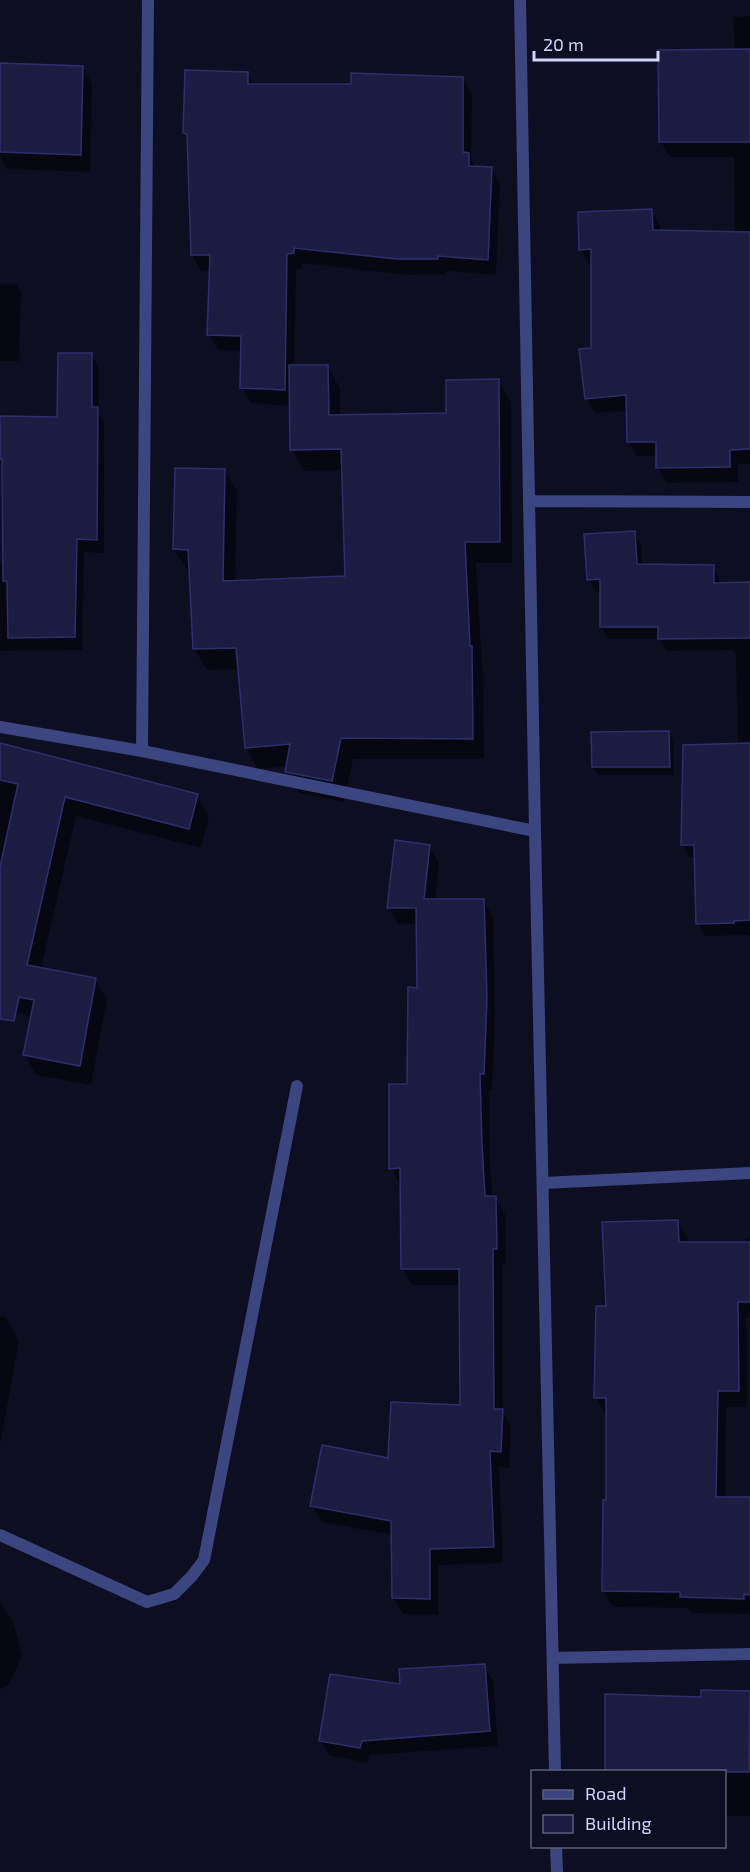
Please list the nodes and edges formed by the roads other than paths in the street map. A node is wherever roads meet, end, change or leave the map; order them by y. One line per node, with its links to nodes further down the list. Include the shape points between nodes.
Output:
1 (148, 0): 6 (street)
2 (520, 0): 3 (street)
3 (530, 501): 4 (street); 7 (street)
4 (750, 502)
5 (0, 727): 6 (street)
6 (142, 752): 7 (street)
7 (535, 831): 10 (street)
8 (297, 1086): 11 (street, via 204,1560 174,1594 147,1602)
9 (750, 1173): 10 (street)
10 (543, 1182): 13 (street)
11 (0, 1535)
12 (750, 1654): 13 (street)
13 (553, 1658): 14 (street)
14 (555, 1770)
15 (556, 1848): 16 (street)
16 (557, 1872)

